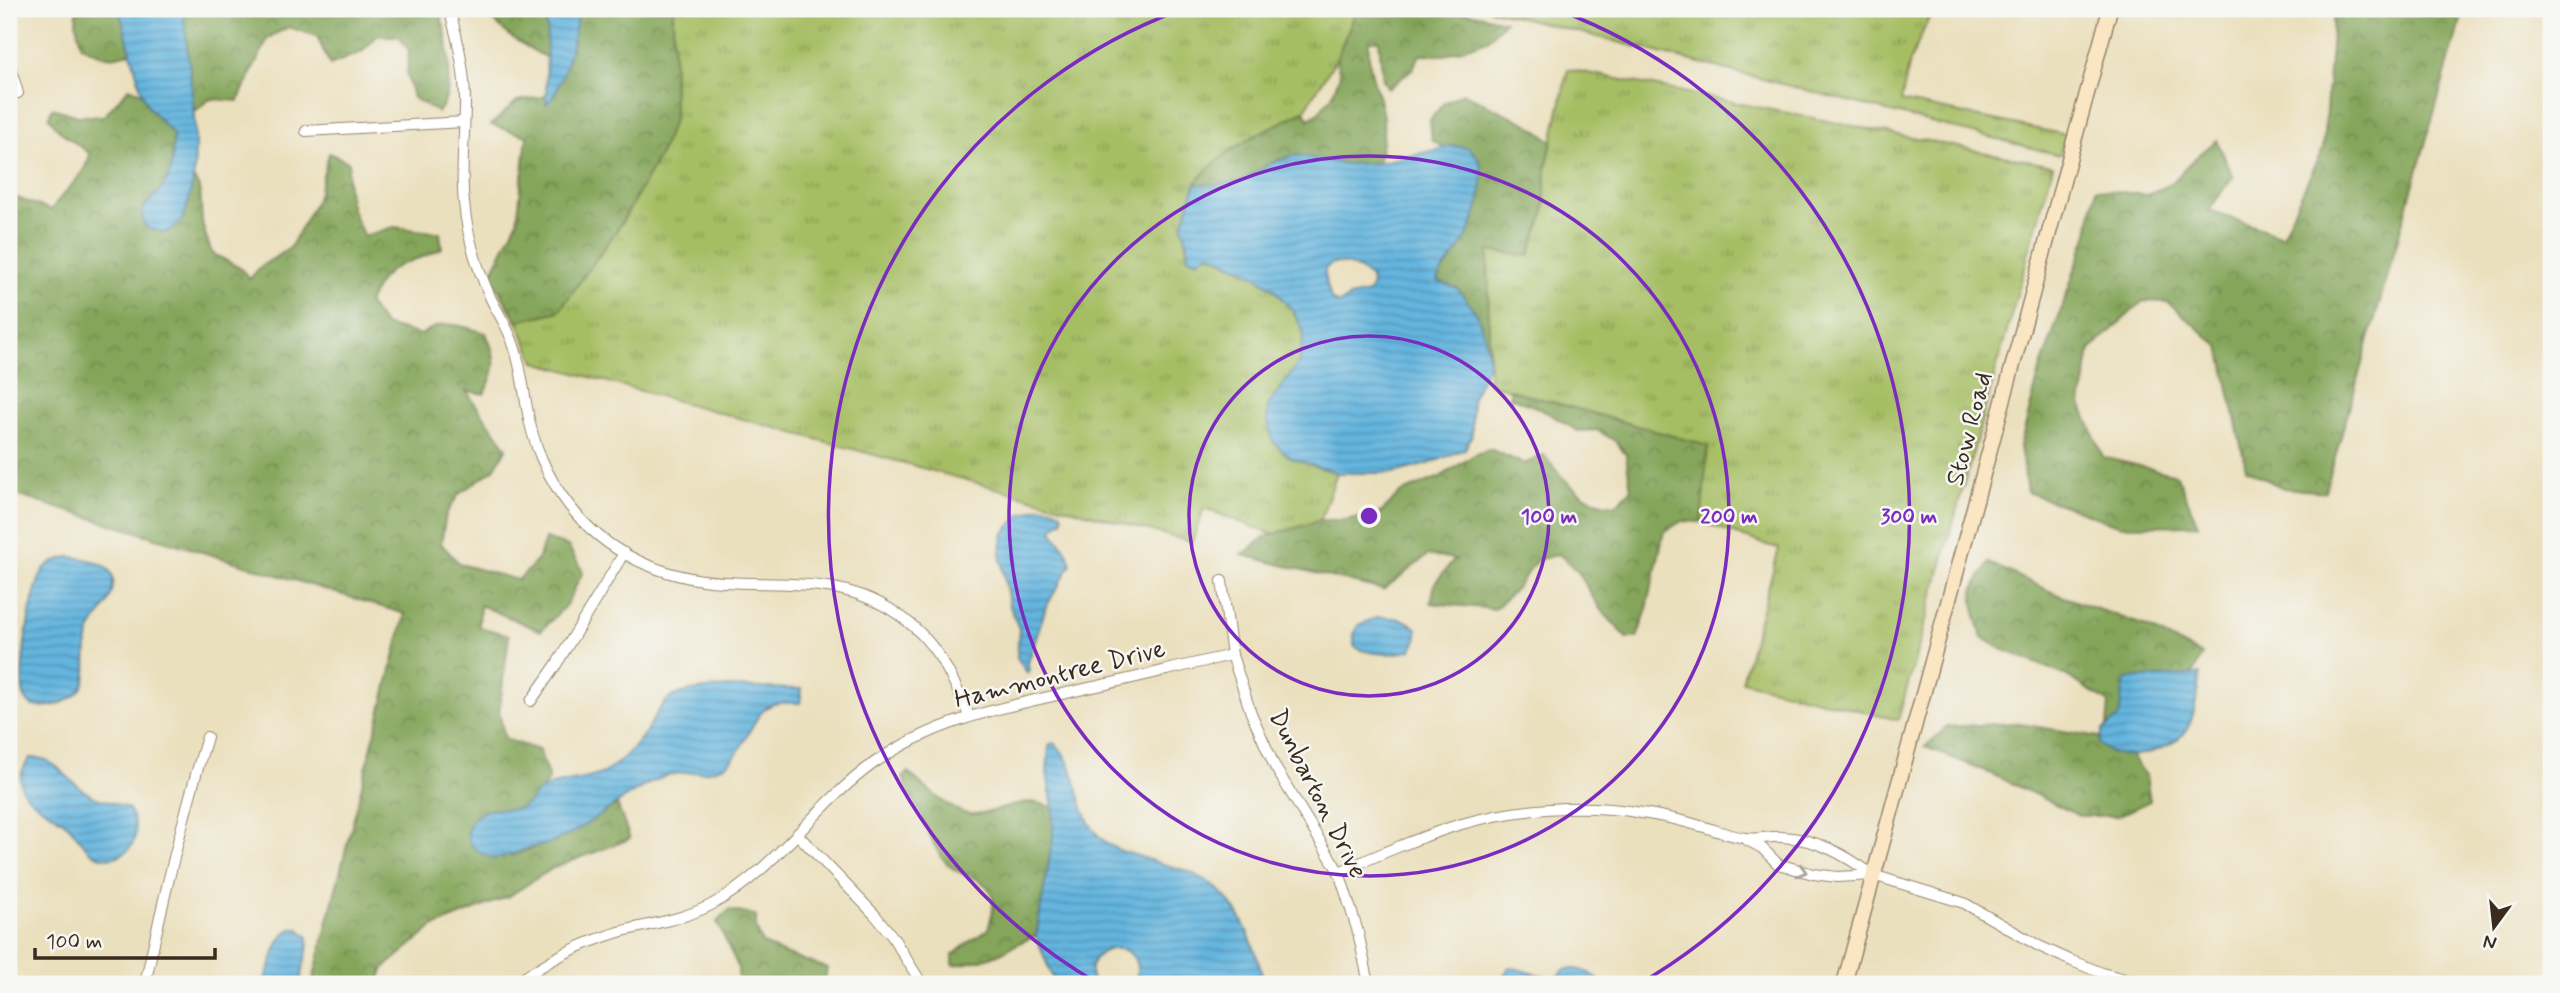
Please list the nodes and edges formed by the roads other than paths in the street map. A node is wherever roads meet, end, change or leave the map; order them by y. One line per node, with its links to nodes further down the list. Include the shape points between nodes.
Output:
1 (449, 9): 5 (street, via 463,69)
2 (2110, 9): 16 (street, Stow Road)
3 (9, 63): 4 (street)
4 (18, 93)
5 (464, 122): 6 (street); 7 (street, via 462,176 467,228 482,278 519,358 541,459 579,518)
6 (306, 131)
7 (624, 553): 10 (street); 11 (street, via 657,569 698,580 819,585 875,600 914,627 933,647)
8 (1222, 581): 9 (street, Dunbarton Drive)
9 (1232, 655): 11 (street, Hammontree Drive); 15 (street, Dunbarton Drive, via 1275,767)
10 (531, 701)
11 (969, 716): 13 (street, Hammontree Drive, via 875,763)
12 (207, 737): 17 (street, via 178,834)
13 (797, 834): 18 (street, Hammontree Drive, via 745,883 710,905 594,940); 19 (street, via 884,926)
14 (1744, 838): 15 (street, via 1642,813 1560,809 1458,825); 16 (street, via 1780,836 1811,841 1836,849); 16 (street, one-way to 16, via 1778,864 1837,877)
15 (1339, 872): 20 (street, Dunbarton Drive)
16 (1873, 875): 21 (street, Stow Road); 22 (street, via 1964,903 2072,961)
17 (145, 984)
18 (516, 984)
19 (922, 984)
20 (1369, 984)
21 (1844, 984)
22 (2144, 984)

